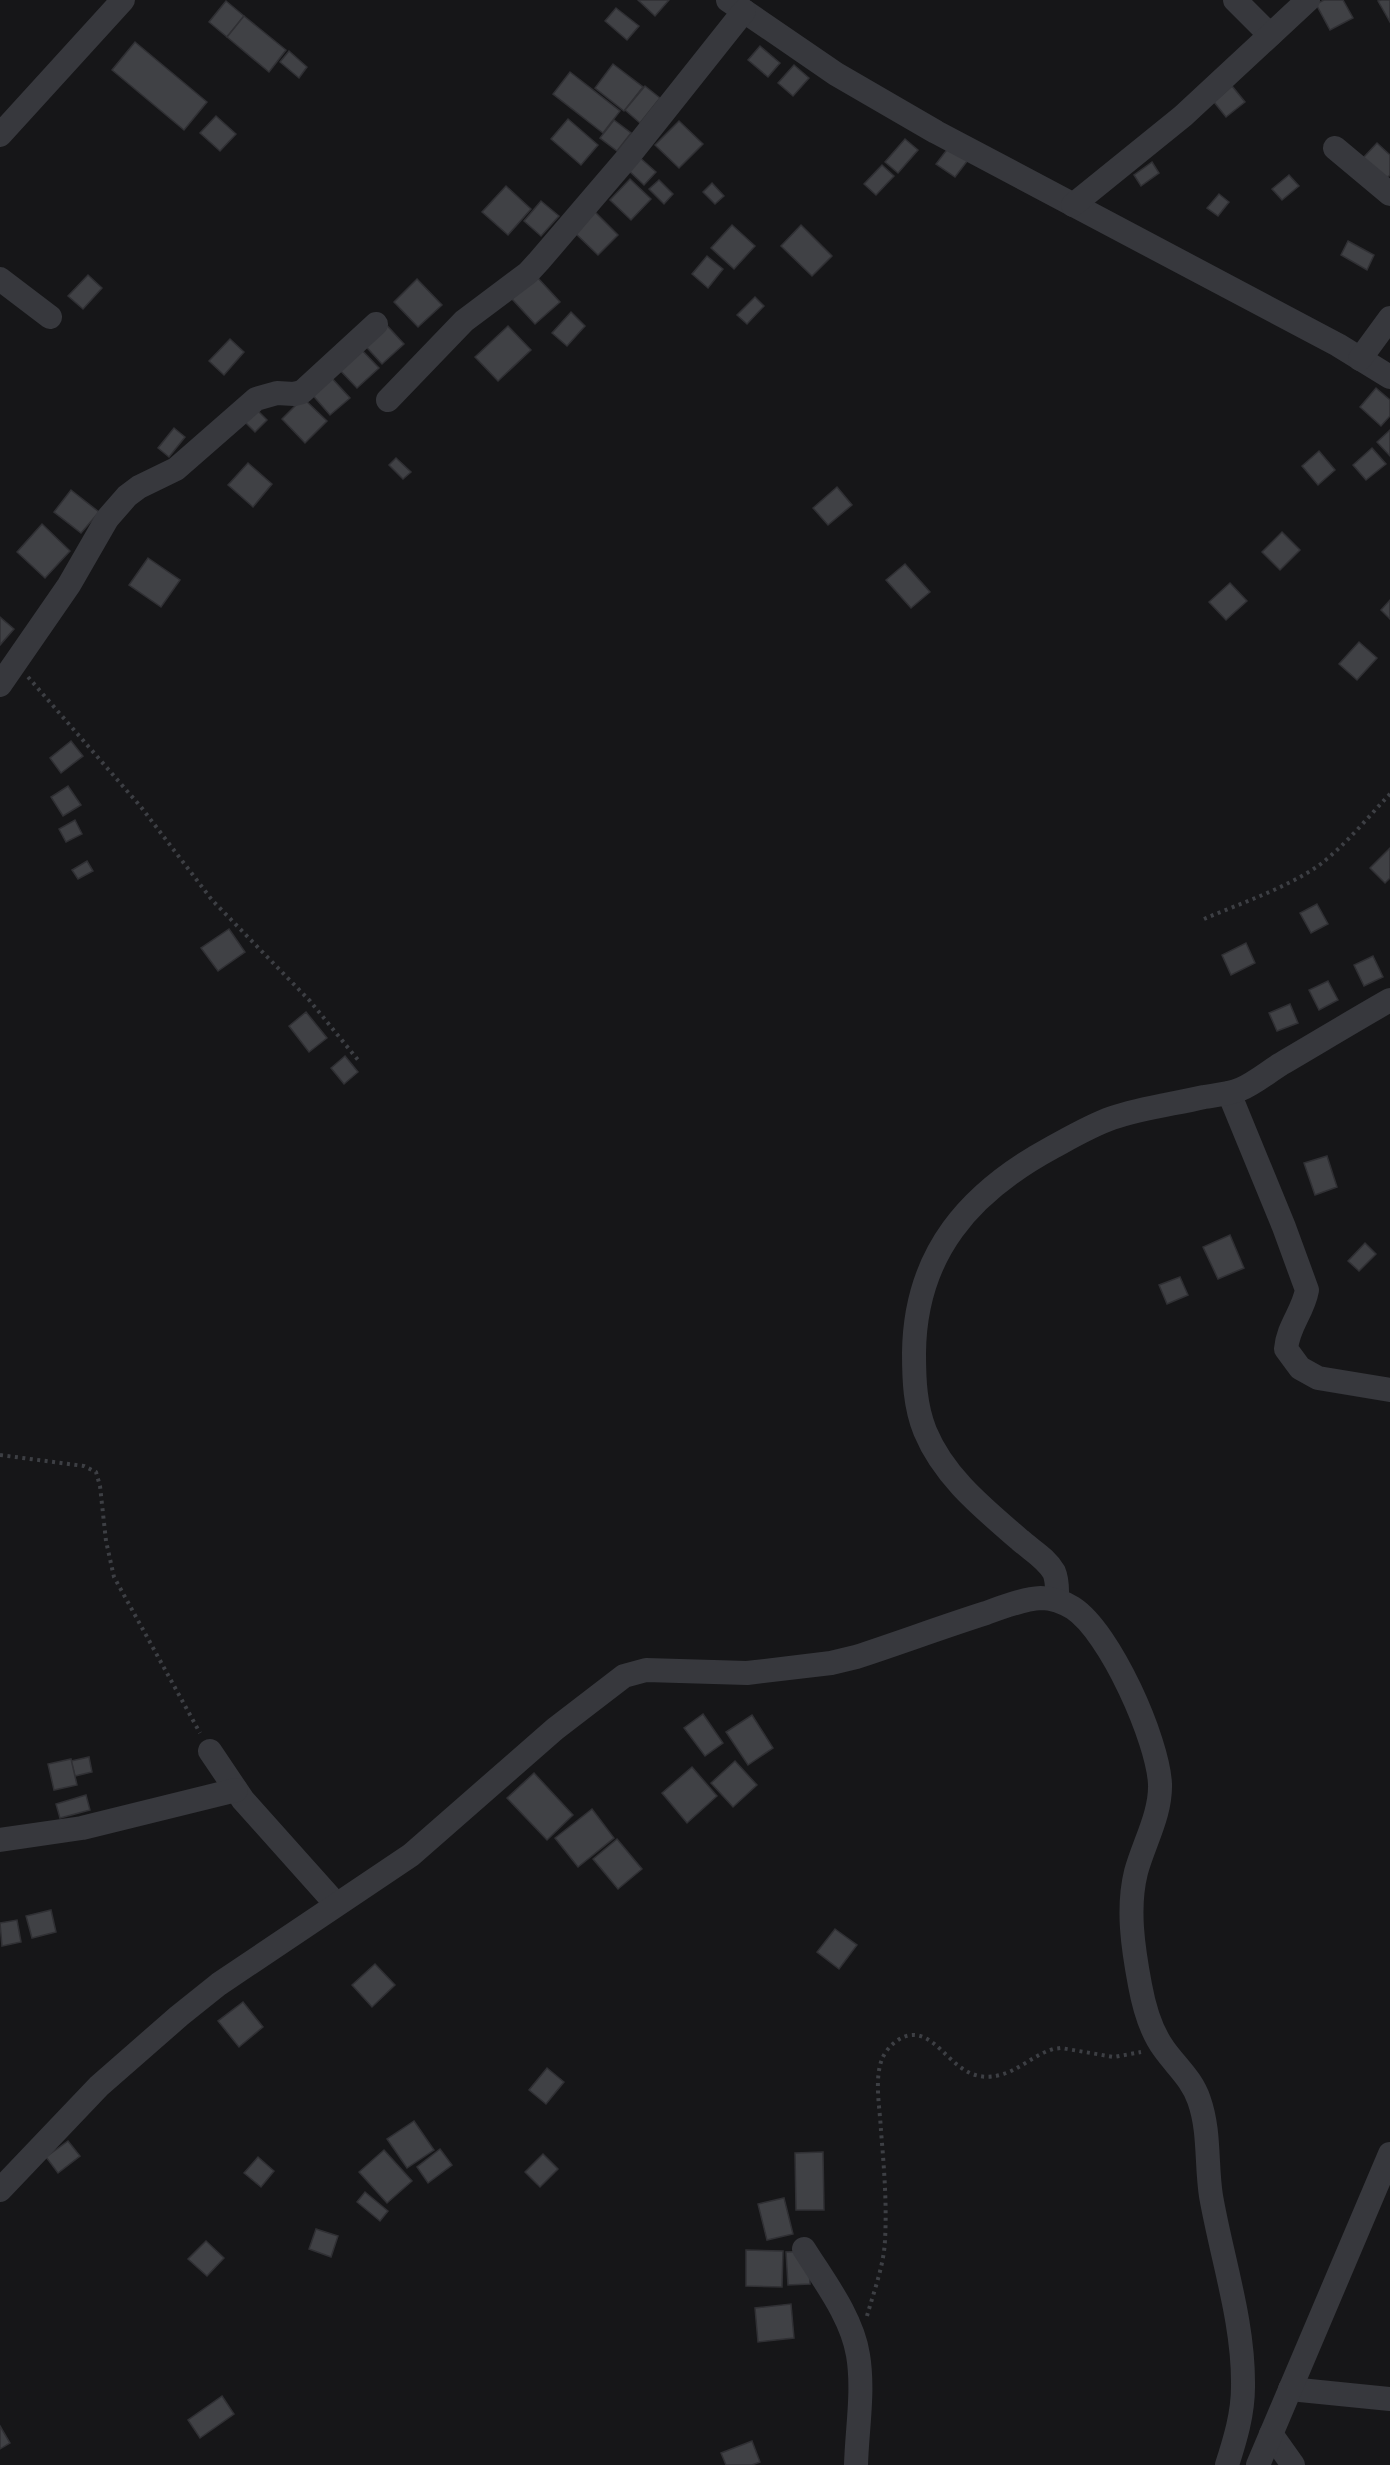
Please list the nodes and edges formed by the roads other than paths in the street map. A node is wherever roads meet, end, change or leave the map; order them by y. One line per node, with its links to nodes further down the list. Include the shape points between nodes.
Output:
1 (123, 0): 6 (street)
2 (1235, 0): 5 (street)
3 (1308, 0): 5 (street)
4 (736, 6): 9 (street, via 836,74); 16 (street, via 628,157 539,261 464,321)
5 (1270, 35): 9 (street, via 1183,116)
6 (0, 135)
7 (1335, 148): 8 (street)
8 (1390, 194)
9 (1073, 205): 14 (street)
10 (0, 279): 11 (street)
11 (50, 317)
12 (1390, 318): 14 (street)
13 (376, 324): 17 (street, via 302,392 256,399 176,469 127,496 107,519 69,585)
14 (1360, 359): 15 (street)
15 (1390, 377)
16 (388, 400)
17 (0, 685)
18 (1390, 1000): 19 (street)
19 (1229, 1093): 20 (street, via 1307,1290 1287,1334 1286,1349 1300,1368 1318,1378); 21 (street, via 1113,1118 1087,1128 1008,1174 968,1208 948,1236 922,1295 914,1334 914,1371 920,1419 930,1443 942,1464 978,1504 1045,1560 1057,1582)
20 (1390, 1390)
21 (1057, 1600): 25 (street, via 1040,1598 1005,1607 831,1663 747,1673 633,1672 555,1729 411,1855); 33 (street, via 1082,1614 1104,1644 1134,1697 1157,1766 1159,1800 1137,1869 1131,1904 1140,1986 1148,2017 1200,2102 1207,2136 1211,2194 1234,2297 1242,2357 1239,2423)
22 (210, 1752): 23 (street)
23 (236, 1790): 24 (street, via 82,1828); 25 (street)
24 (0, 1840)
25 (336, 1904): 27 (street, via 179,2016 99,2086)
26 (1390, 2154): 29 (street)
27 (0, 2190)
28 (804, 2249): 32 (street, via 842,2312 857,2350 860,2410)
29 (1290, 2389): 30 (street); 31 (street)
30 (1390, 2399)
31 (1271, 2434): 34 (street); 35 (street)
32 (855, 2465)
33 (1227, 2465)
34 (1258, 2465)
35 (1293, 2465)

